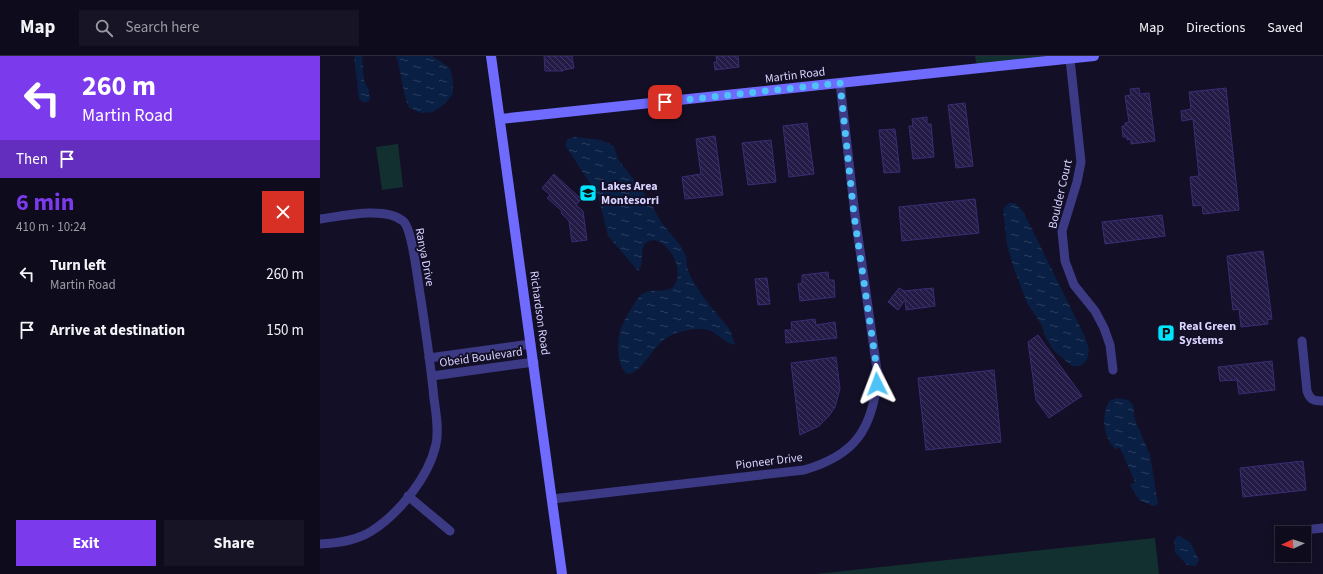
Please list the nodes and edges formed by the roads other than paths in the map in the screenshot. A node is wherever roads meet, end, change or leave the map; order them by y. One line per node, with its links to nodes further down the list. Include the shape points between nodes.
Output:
1 (491, 56): 5 (main road, Richardson Road)
2 (1094, 56): 3 (main road, Martin Road)
3 (1070, 59): 4 (main road, Martin Road); 11 (street, Boulder Court, via 1081,162 1062,231 1065,261 1074,285 1104,328 1110,345)
4 (840, 83): 5 (main road, Martin Road); 15 (street, Pioneer Drive, via 854,215 878,377 868,421 858,438 841,455 804,470)
5 (500, 119): 8 (main road, Richardson Road)
6 (320, 219): 9 (street, Ranya Drive, via 380,213 398,217 405,222 410,232)
7 (1302, 341): 13 (street, via 1306,391 1309,398)
8 (531, 344): 9 (street, Obeid Boulevard); 10 (main road, Richardson Road)
9 (429, 358): 12 (street, Ranya Drive)
10 (534, 362): 12 (street, Obeid Boulevard); 15 (main road, Richardson Road)
11 (1113, 370)
12 (432, 376): 14 (street, Ranya Drive, via 436,444 423,476)
13 (1323, 401)
14 (408, 496): 18 (street); 19 (street, Ranya Drive, via 388,519 368,532 343,542)
15 (552, 499): 20 (main road, Richardson Road)
16 (1323, 528): 17 (street)
17 (1311, 529)
18 (450, 531)
19 (320, 544)
20 (562, 574)

